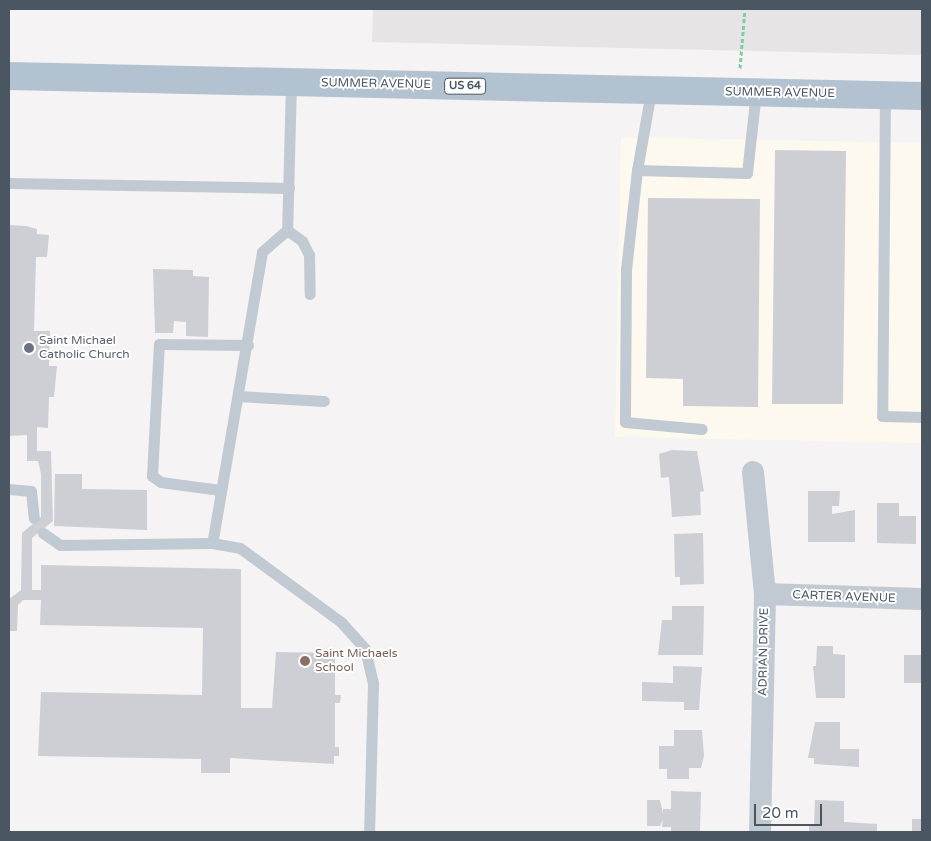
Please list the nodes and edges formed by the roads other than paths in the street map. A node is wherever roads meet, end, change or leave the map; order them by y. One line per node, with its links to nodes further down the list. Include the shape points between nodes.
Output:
1 (9, 76): 2 (main road, SUMMER AVENUE / US 64)
2 (290, 82): 3 (main road, SUMMER AVENUE / US 64); 9 (lane)
3 (651, 91): 4 (main road, SUMMER AVENUE / US 64); 7 (lane)
4 (748, 92): 5 (main road, SUMMER AVENUE / US 64); 7 (lane, via 747,173)
5 (885, 96): 6 (main road, SUMMER AVENUE / US 64); 15 (lane, via 882,416)
6 (922, 96)
7 (637, 170): 16 (lane, via 626,269 625,422)
8 (9, 183): 9 (lane)
9 (289, 188): 10 (lane)
10 (287, 230): 11 (lane, via 302,241 309,255); 12 (lane, via 262,252)
11 (310, 294)
12 (248, 345): 13 (lane); 19 (lane, via 159,344 152,476 161,482)
13 (238, 396): 14 (lane); 19 (lane)
14 (324, 401)
15 (922, 417)
16 (702, 429)
17 (753, 472): 23 (street, ADRIAN DRIVE)
18 (9, 489): 20 (lane, via 31,491)
19 (220, 490): 22 (lane)
20 (34, 518)
21 (43, 533): 22 (lane, via 60,545)
22 (212, 543): 25 (lane, via 240,548 340,622 365,649 373,683)
23 (765, 594): 24 (street, CARTER AVENUE); 26 (street, ADRIAN DRIVE)
24 (922, 599)
25 (369, 832)
26 (760, 832)

